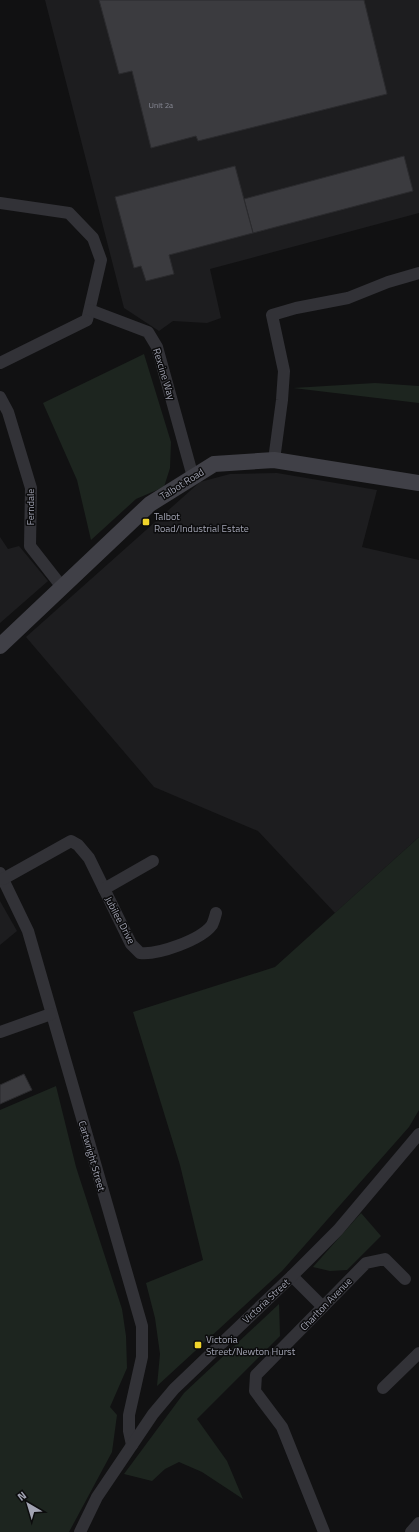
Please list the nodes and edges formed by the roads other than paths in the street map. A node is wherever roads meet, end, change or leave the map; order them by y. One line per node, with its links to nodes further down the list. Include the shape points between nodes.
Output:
1 (0, 203): 3 (street, via 69,213 93,238 100,260)
2 (419, 273): 6 (street, via 348,298 272,315 284,371)
3 (90, 310): 4 (street, via 87,320); 7 (street, Rexcine Way, via 148,332 157,347)
4 (0, 363)
5 (0, 397): 9 (street, Ferndale, via 8,412 31,488 30,546)
6 (274, 460): 7 (street, Talbot Road, via 214,464); 8 (street, Talbot Road)
7 (193, 477): 9 (street, Talbot Road, via 150,504)
8 (419, 483)
9 (62, 587): 10 (street, Talbot Road)
10 (0, 646)
11 (153, 861): 13 (street, Jubilee Drive)
12 (1, 876): 13 (street, Jubilee Drive, via 71,841 89,858); 15 (street, Cartwright Street, via 28,931)
13 (104, 889): 14 (street, Jubilee Drive, via 132,944 140,953 156,953 197,936 208,929)
14 (216, 913)
15 (51, 1014): 16 (street); 23 (street, Cartwright Street, via 142,1326 142,1357 129,1415)
16 (0, 1032)
17 (419, 1134): 18 (street, Victoria Street, via 338,1230)
18 (292, 1276): 20 (street); 23 (street, Victoria Street, via 174,1389)
19 (405, 1279): 20 (street, Charlton Avenue, via 385,1259 366,1263)
20 (323, 1307): 26 (street, Charlton Avenue, via 256,1375 255,1391 282,1427)
21 (419, 1353): 22 (street)
22 (383, 1388)
23 (132, 1445): 25 (street, Victoria Street, via 97,1497)
24 (419, 1523): 27 (street)
25 (80, 1532)
26 (324, 1532)
27 (411, 1532)

